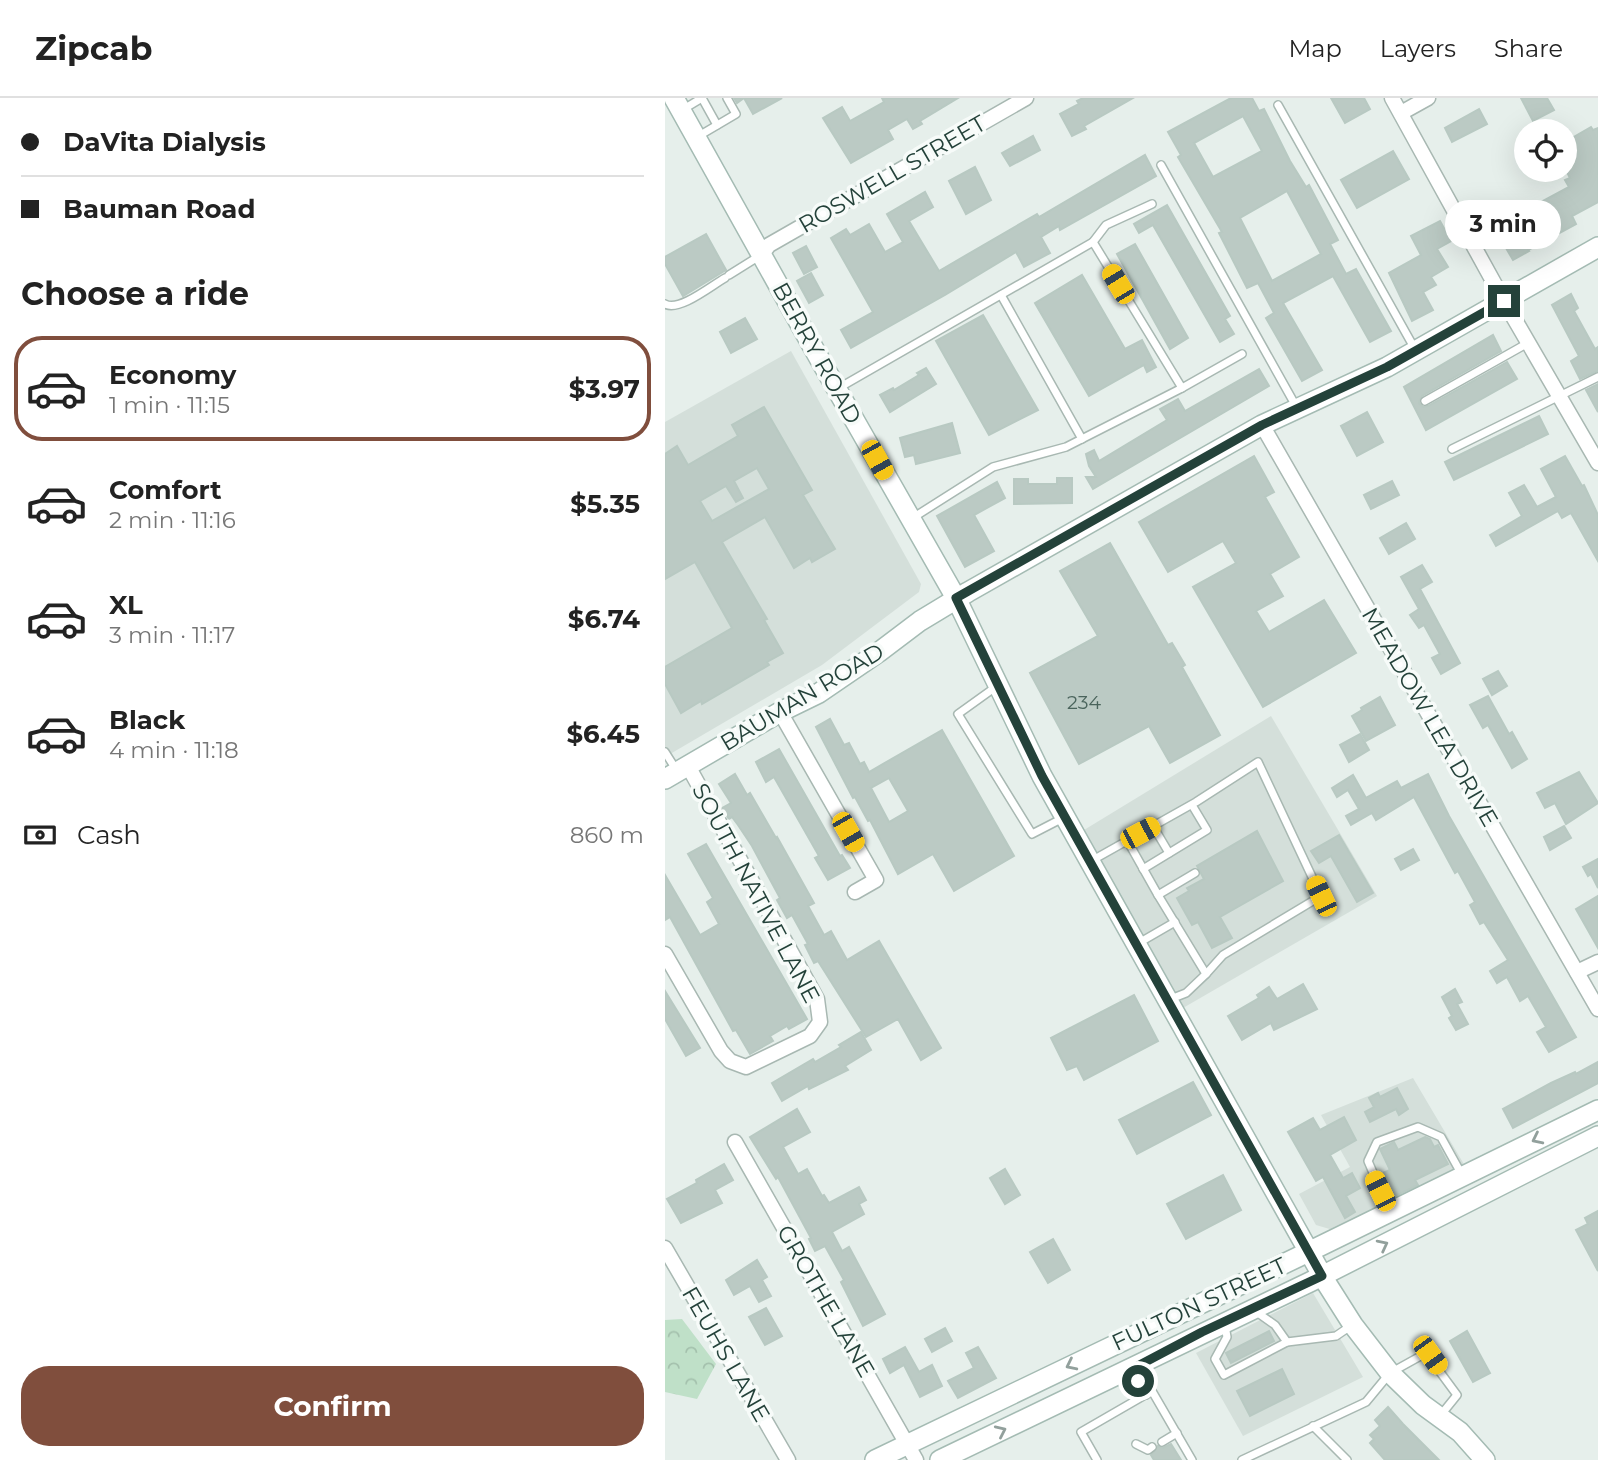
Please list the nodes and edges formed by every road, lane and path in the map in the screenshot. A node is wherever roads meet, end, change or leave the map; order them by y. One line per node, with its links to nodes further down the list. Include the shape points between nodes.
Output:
1 (702, 98): 6 (lane); 9 (lane)
2 (727, 98): 9 (lane, via 736,114)
3 (1026, 98): 15 (street, ROSWELL STREET, via 769,244)
4 (1392, 98): 8 (street)
5 (1428, 98): 8 (street)
6 (678, 104): 10 (street, BERRY ROAD)
7 (1278, 105): 20 (lane)
8 (1401, 113): 17 (street)
9 (717, 125): 10 (lane)
10 (696, 137): 15 (street, BERRY ROAD)
11 (1161, 165): 27 (lane)
12 (1152, 204): 13 (lane, via 1107,225)
13 (1093, 242): 16 (lane); 23 (lane)
14 (1598, 247): 17 (street, BAUMAN ROAD)
15 (762, 254): 18 (lane, via 678,306); 24 (street, BERRY ROAD)
16 (1001, 295): 24 (lane); 29 (lane)
17 (1504, 301): 19 (street); 20 (street, BAUMAN ROAD)
18 (665, 304)
19 (1528, 342): 25 (street); 26 (lane)
20 (1416, 351): 27 (street, BAUMAN ROAD)
21 (1242, 354): 23 (lane)
22 (1598, 377): 25 (lane)
23 (1182, 388): 29 (lane)
24 (837, 389): 32 (street, BERRY ROAD)
25 (1559, 396): 30 (lane); 31 (street)
26 (1425, 401)
27 (1298, 408): 28 (street, BAUMAN ROAD)
28 (1262, 425): 33 (street, BAUMAN ROAD); 52 (street, MEADOW LEA DRIVE)
29 (1082, 439): 32 (lane, via 993,467)
30 (1452, 449)
31 (1598, 463)
32 (910, 519): 33 (street, BERRY ROAD)
33 (956, 598): 34 (street, BERRY ROAD); 35 (street, BAUMAN ROAD, via 819,693)
34 (998, 685): 39 (street, BERRY ROAD); 39 (lane, via 958,714 1032,834)
35 (780, 712): 37 (street, BAUMAN ROAD); 46 (street, via 876,880)
36 (665, 752): 37 (lane)
37 (677, 772): 50 (street, SOUTH NATIVE LANE, via 704,796 817,999 820,1022 810,1036 769,1058 746,1067 730,1061)
38 (1192, 805): 40 (lane); 42 (lane, via 1207,830); 53 (lane, via 1258,762 1321,896 1223,955)
39 (1065, 817): 43 (street, BERRY ROAD)
40 (1153, 826): 41 (lane); 42 (lane)
41 (1127, 841): 43 (lane); 44 (lane)
42 (1169, 853): 44 (lane)
43 (1090, 861): 49 (street, BERRY ROAD)
44 (1143, 869): 47 (lane)
45 (1195, 873): 47 (lane)
46 (855, 892)
47 (1158, 895): 48 (lane)
48 (1174, 922): 49 (lane); 53 (lane)
49 (1137, 945): 54 (street, BERRY ROAD)
50 (665, 954)
51 (1598, 962): 52 (street)
52 (1577, 972): 55 (street, MEADOW LEA DRIVE)
53 (1206, 974): 54 (lane, via 1186,993)
54 (1168, 1000): 62 (street, BERRY ROAD)
55 (1598, 1009)
56 (1598, 1110): 59 (street, FULTON STREET, one-way to 59)
57 (1598, 1136): 63 (street, FULTON STREET, one-way to 57)
58 (735, 1142): 78 (street, GROTHE LANE)
59 (1462, 1175): 60 (street, FULTON STREET); 60 (lane, via 1441,1137 1418,1127 1377,1142 1368,1161)
60 (1390, 1211): 62 (street, FULTON STREET)
61 (665, 1248): 79 (street, FEUHS LANE)
62 (1309, 1251): 63 (street, BERRY ROAD); 67 (street, FULTON STREET)
63 (1322, 1276): 64 (street, FULTON STREET); 66 (street, BERRY ROAD)
64 (1253, 1309): 65 (street, FULTON STREET); 68 (lane, via 1275,1325)
65 (1225, 1322): 68 (lane, via 1227,1337 1215,1359 1224,1375); 69 (street, FULTON STREET)
66 (1353, 1325): 68 (lane, via 1336,1336); 70 (street, BERRY ROAD)
67 (1120, 1341): 69 (street); 78 (street, FULTON STREET, one-way to 78)
68 (1287, 1342)
69 (1132, 1369): 71 (lane); 81 (street, FULTON STREET, one-way to 69)
70 (1390, 1373): 72 (street, BERRY ROAD); 72 (lane, via 1430,1355 1457,1395); 73 (lane, via 1366,1402)
71 (1146, 1395): 74 (lane, via 1152,1391); 82 (lane, via 1081,1432)
72 (1439, 1417): 86 (street, BERRY ROAD)
73 (1313, 1426): 84 (lane); 85 (lane)
74 (1177, 1433): 75 (lane); 83 (lane)
75 (1162, 1442)
76 (1136, 1444): 77 (lane, via 1148,1450)
77 (1152, 1447)
78 (911, 1452): 80 (street, FULTON STREET)
79 (787, 1460)
80 (875, 1460)
81 (940, 1460)
82 (1097, 1460)
83 (1192, 1460)
84 (1242, 1460)
85 (1347, 1460)
86 (1485, 1460)

